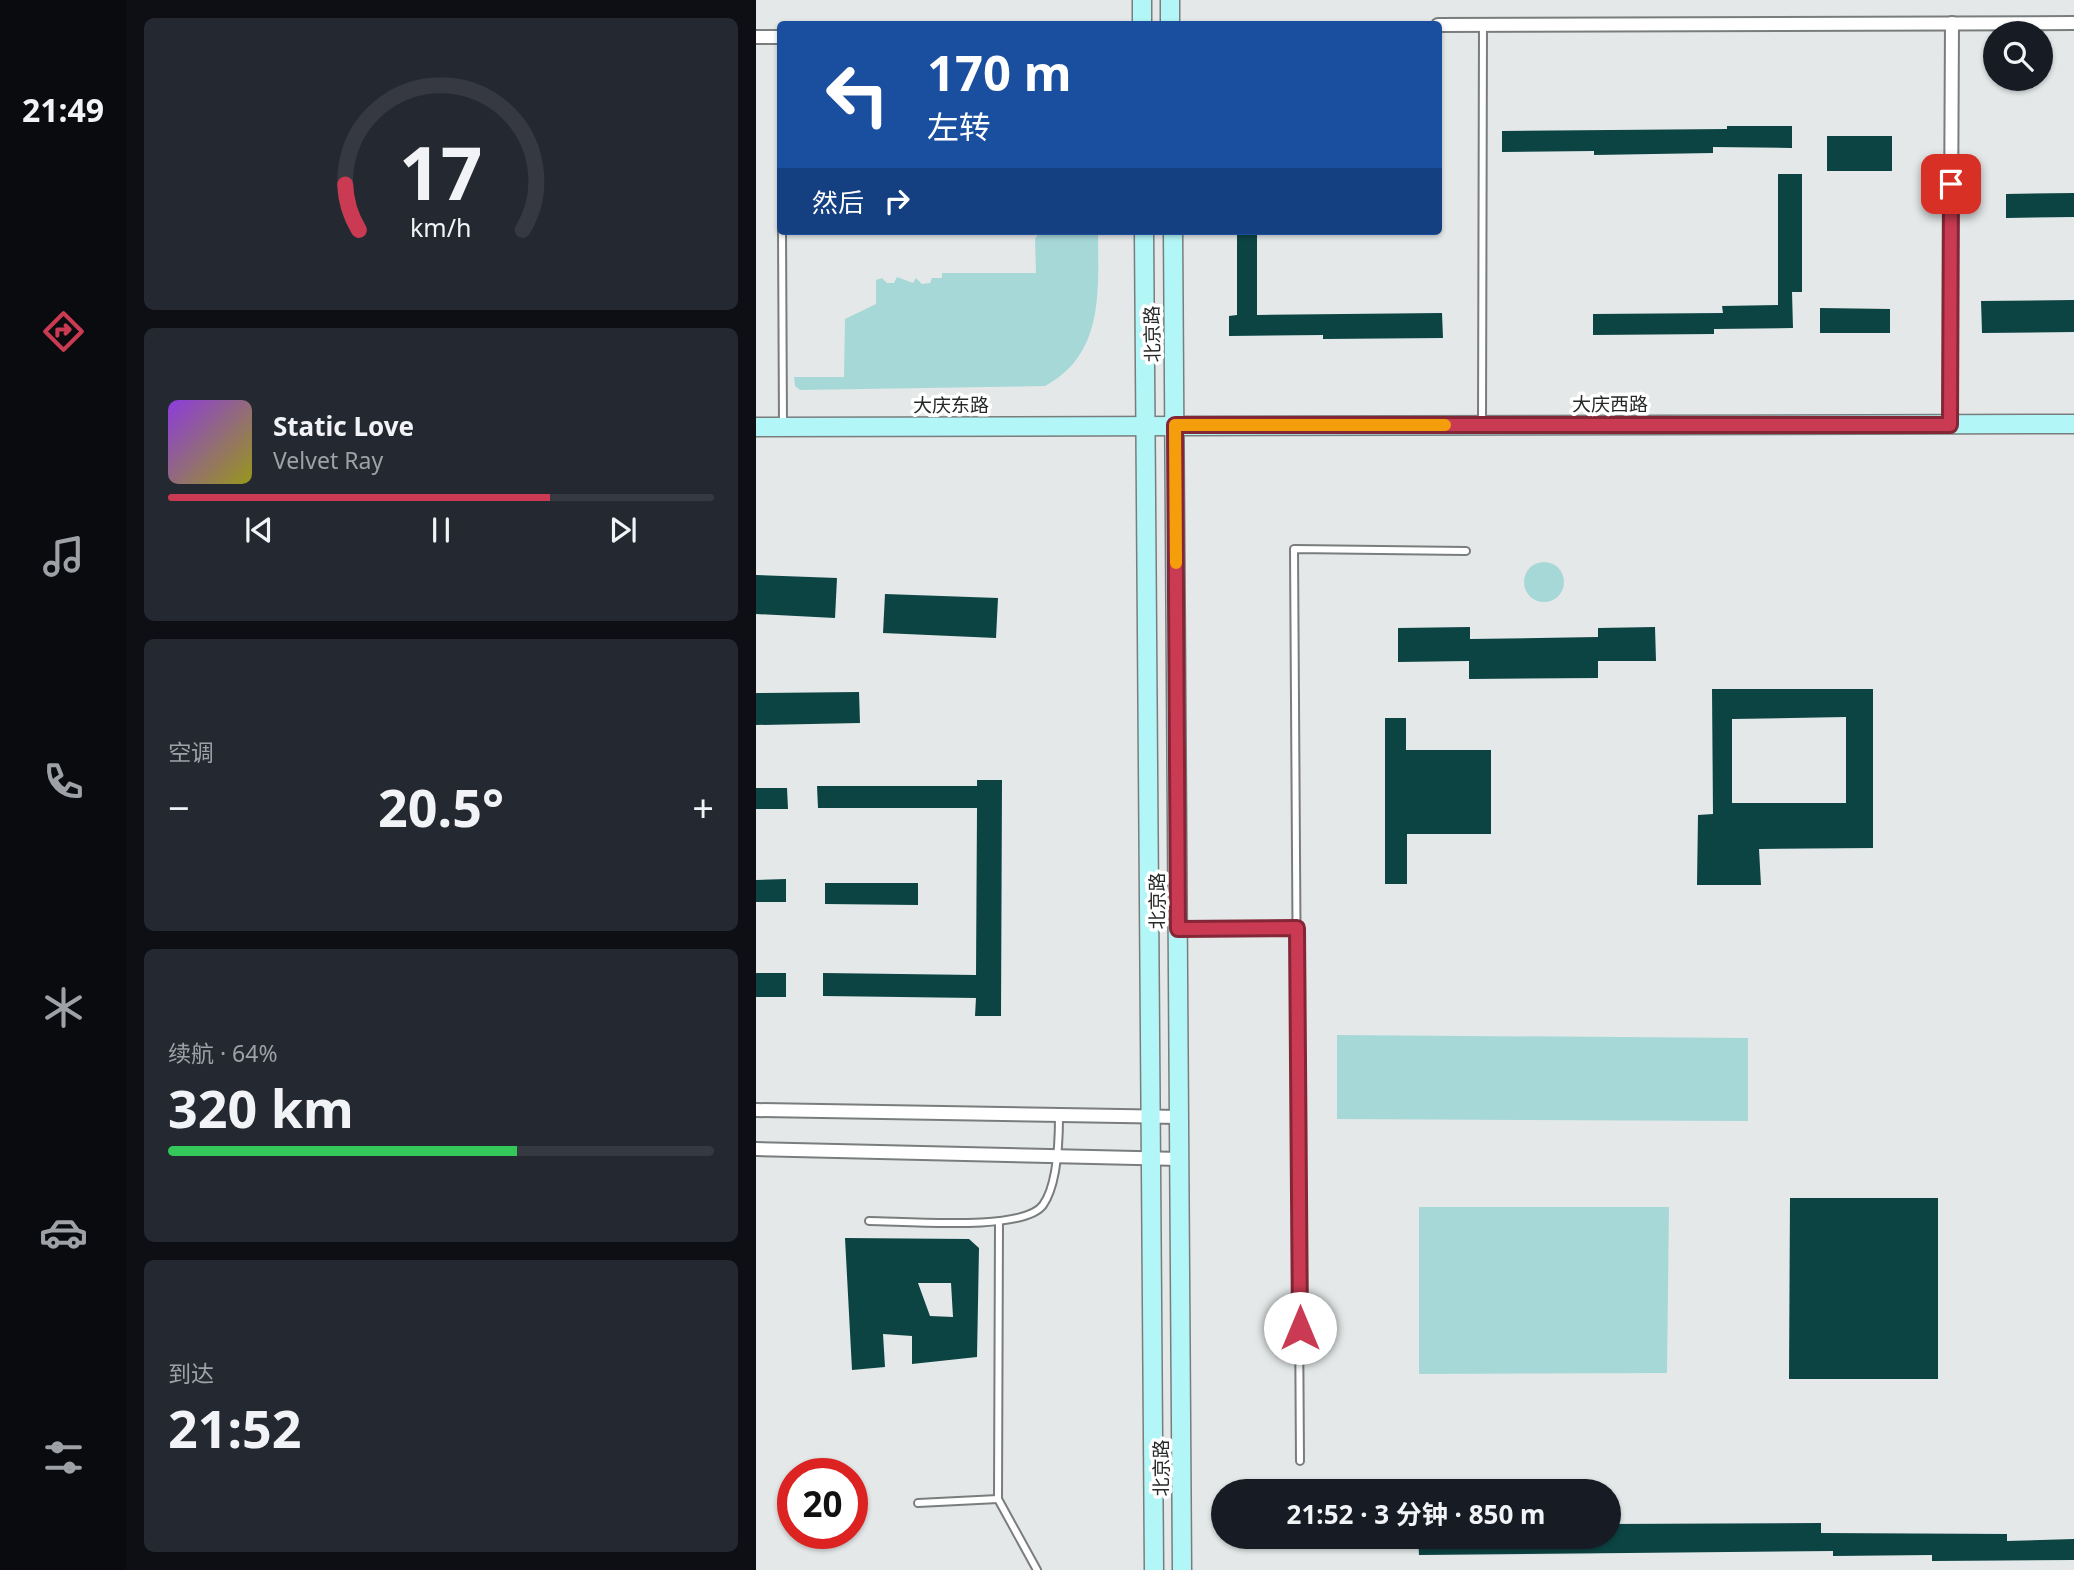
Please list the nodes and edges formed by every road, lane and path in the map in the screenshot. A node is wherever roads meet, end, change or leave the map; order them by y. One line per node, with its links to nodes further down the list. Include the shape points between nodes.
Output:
1 (1142, 0): 3 (main road)
2 (1170, 0): 4 (main road)
3 (1142, 21)
4 (1170, 21)
5 (1952, 23): 6 (street); 8 (street); 18 (street)
6 (2074, 23)
7 (1442, 25): 8 (street)
8 (1483, 25): 17 (lane)
9 (756, 37): 10 (street)
10 (777, 37)
11 (782, 235): 20 (lane)
12 (1144, 235): 15 (main road, 北京路)
13 (1172, 235): 16 (main road, 北京路)
14 (2074, 424): 18 (main road, 大庆西路)
15 (1146, 425): 16 (main road, 大庆西路); 20 (main road, 大庆东路); 26 (main road, 北京路)
16 (1175, 425): 17 (main road, 大庆西路); 23 (main road, 北京路)
17 (1482, 425): 18 (main road, 大庆西路)
18 (1950, 425)
19 (756, 427): 20 (main road, 大庆东路)
20 (783, 427)
21 (1466, 551): 22 (lane, via 1294,549)
22 (1297, 928): 23 (lane); 34 (lane)
23 (1178, 929): 27 (main road, 北京路)
24 (756, 1110): 25 (street)
25 (1059, 1116): 26 (street); 29 (lane)
26 (1151, 1117): 27 (street); 30 (main road, 北京路)
27 (1180, 1117): 31 (main road, 北京路)
28 (756, 1149): 29 (street)
29 (1059, 1156): 30 (street); 33 (lane, via 1043,1206 1023,1220)
30 (1151, 1159): 31 (street); 38 (main road, 北京路)
31 (1180, 1159): 39 (main road, 北京路)
32 (869, 1220): 33 (lane)
33 (999, 1222): 35 (lane)
34 (1300, 1461)
35 (998, 1499): 36 (lane); 37 (lane)
36 (918, 1503)
37 (1037, 1570)
38 (1154, 1570)
39 (1182, 1570)

